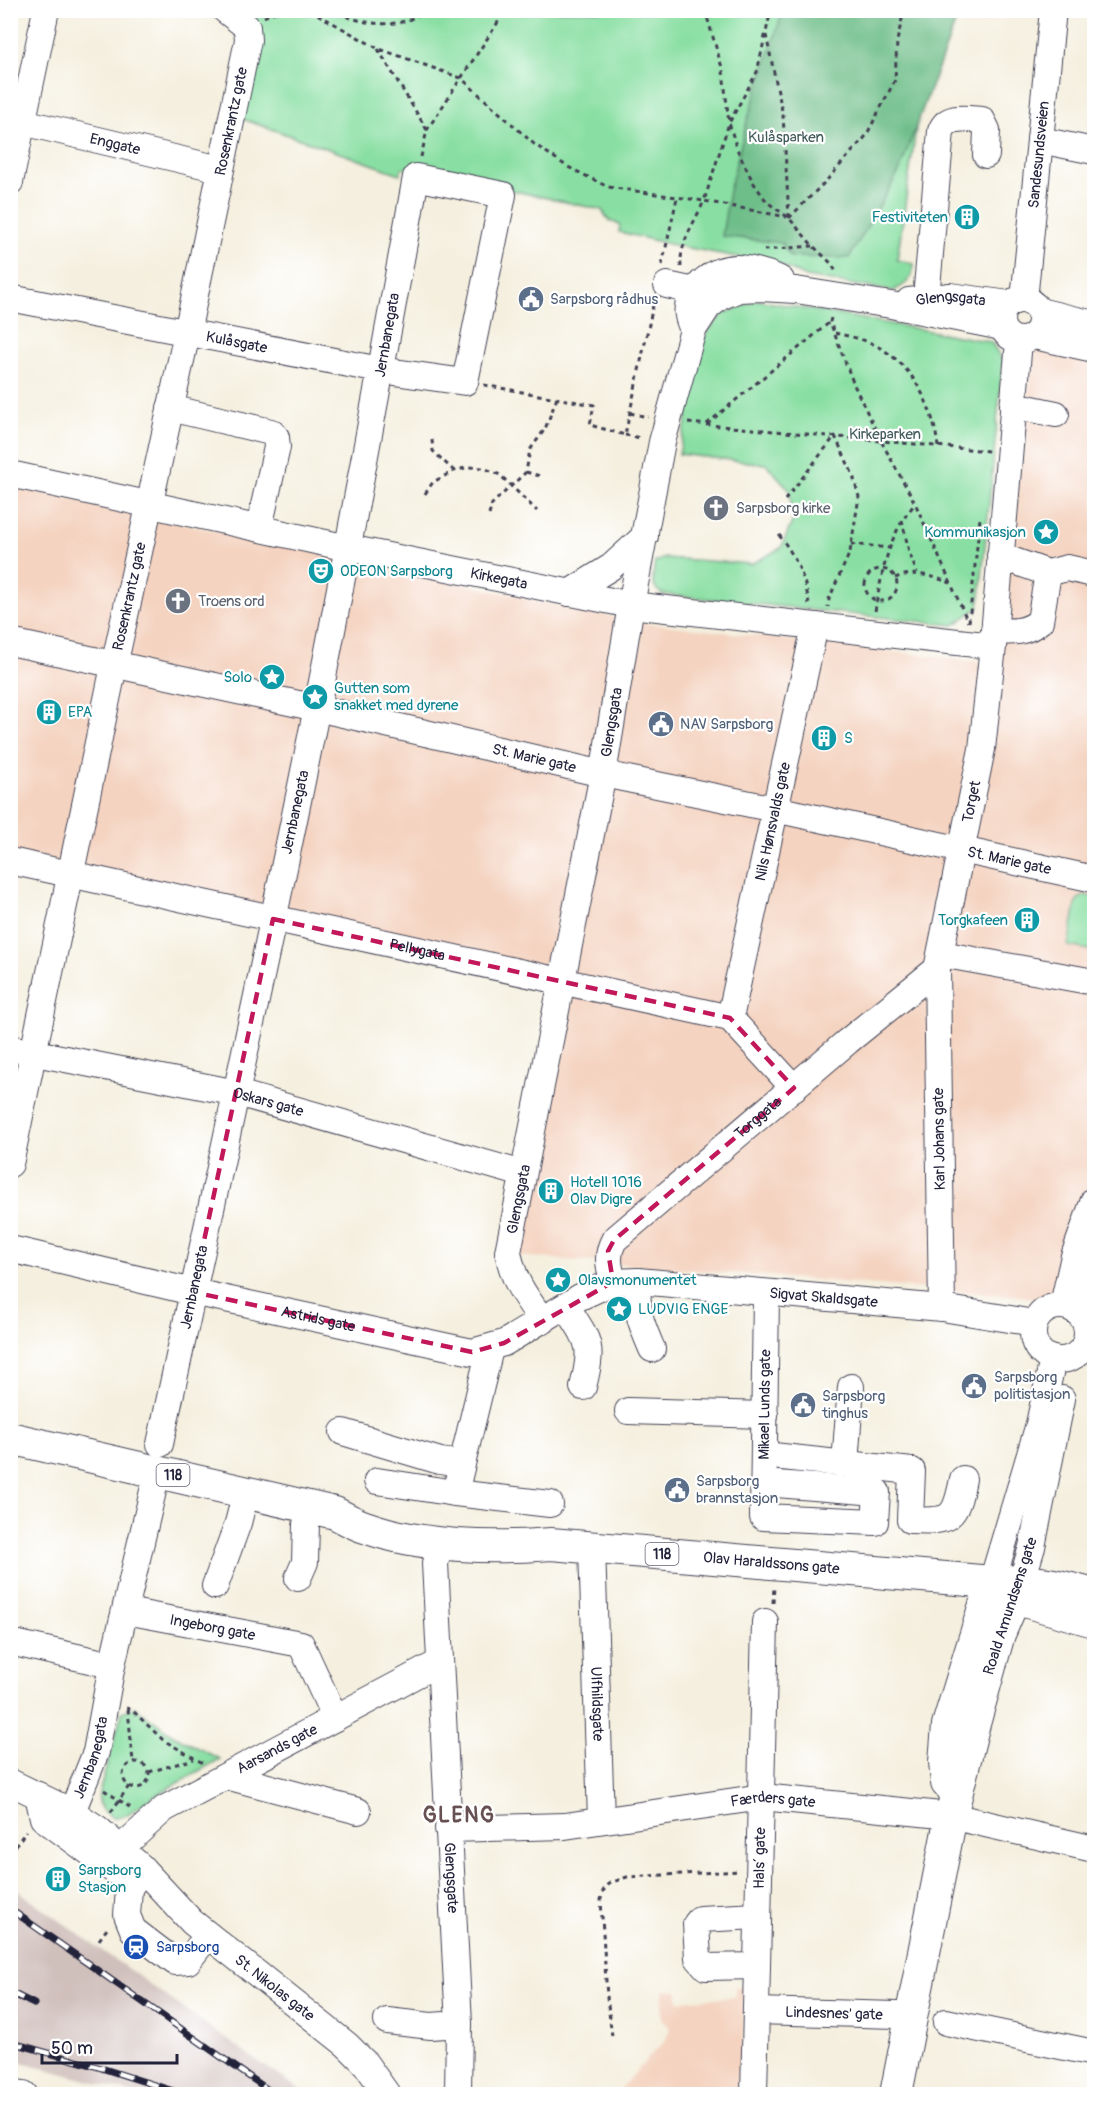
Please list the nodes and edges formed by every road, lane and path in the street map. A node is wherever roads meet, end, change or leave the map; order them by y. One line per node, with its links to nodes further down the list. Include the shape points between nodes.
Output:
1 (46, 10): 15 (street)
2 (225, 10): 22 (street, Rosenkrantz gate, via 247,27 248,39)
3 (319, 10): 11 (path)
4 (330, 10): 5 (path, via 377,24 405,22)
5 (425, 10)
6 (506, 10): 14 (path)
7 (705, 10): 16 (path, via 723,71)
8 (771, 10): 12 (path)
9 (904, 10): 27 (path, via 895,80 866,136)
10 (1053, 10): 18 (street, Sandesundsveien)
11 (311, 11): 13 (path)
12 (766, 33): 16 (path, via 757,72); 27 (path, via 783,115)
13 (377, 48): 14 (path); 17 (path)
14 (461, 78): 17 (path); 25 (path, via 534,144 568,167 608,187)
15 (17, 121): 22 (street, Enggate); 24 (street)
16 (729, 123): 26 (path); 27 (path, via 753,182 767,202)
17 (427, 130): 23 (path)
18 (1041, 131): 19 (street); 20 (street); 34 (street, Sandesundsveien)
19 (1095, 133)
20 (1095, 151)
21 (986, 155): 31 (street, via 987,130 982,120 951,119 944,124)
22 (220, 169): 37 (street, Rosenkrantz gate)
23 (416, 177): 40 (street, Jernbanegata); 41 (street, via 503,195)
24 (10, 182)
25 (677, 197): 26 (path); 29 (path)
26 (704, 201): 27 (path); 29 (path, via 687,232)
27 (789, 218): 28 (path, via 832,264)
28 (839, 279)
29 (678, 287): 32 (street, Glengsgata, via 720,297 738,289 796,290); 45 (path); 71 (street, Glengsgata, via 693,330 667,421)
30 (10, 297): 37 (street, Kulåsgate)
31 (926, 298): 32 (street, Glengsgata); 34 (street, Glengsgata, via 950,296)
32 (891, 305): 34 (street, Glengsgata)
33 (833, 310): 35 (path)
34 (1021, 320): 36 (street); 39 (street); 43 (street, Sandesundsveien)
35 (830, 322): 38 (path); 49 (path)
36 (1095, 324)
37 (187, 333): 40 (street, Kulåsgate); 44 (street, Rosenkrantz gate)
38 (835, 333): 54 (path, via 854,386); 55 (path, via 870,342 894,358 919,386 930,409)
39 (1095, 349)
40 (381, 370): 41 (street, Kulåsgate); 73 (street, Jernbanegata)
41 (465, 382): 42 (path)
42 (557, 399): 50 (path, via 594,405 590,425); 58 (path, via 545,429 530,450)
43 (1013, 405): 46 (street); 56 (street, Sandesundsveien)
44 (170, 408): 65 (street, Rosenkrantz gate); 69 (street, via 271,432 276,437)
45 (630, 413): 47 (path); 50 (path)
46 (1056, 414)
47 (638, 415)
48 (679, 422): 49 (path)
49 (707, 424): 51 (path)
50 (625, 435): 52 (path)
51 (835, 436): 54 (path); 63 (path); 72 (path, via 859,497)
52 (644, 439)
53 (432, 440): 57 (path, via 433,450)
54 (881, 441): 55 (path); 64 (path)
55 (938, 447): 56 (path)
56 (1009, 453): 75 (street, Torget)
57 (454, 471): 61 (path, via 484,468 500,475); 62 (path, via 433,482)
58 (526, 472): 60 (path); 61 (path)
59 (10, 474): 65 (street, Kirkegata)
60 (543, 477)
61 (511, 486): 66 (path); 67 (path, via 492,504)
62 (425, 494)
63 (785, 500)
64 (915, 503): 68 (path); 81 (path)
65 (148, 504): 69 (street, Kirkegata); 90 (street, Rosenkrantz gate)
66 (537, 511)
67 (489, 515)
68 (902, 520): 74 (path); 77 (path)
69 (259, 528): 73 (street, Kirkegata)
70 (779, 535): 85 (path, via 801,570)
71 (645, 536): 82 (street, via 611,567); 84 (street, Glengsgata)
72 (851, 544): 74 (path); 85 (path)
73 (348, 548): 82 (street, Kirkegata); 91 (street, Jernbanegata)
74 (890, 548): 76 (path)
75 (1000, 556): 78 (street); 88 (street, Torget)
76 (883, 569): 80 (path); 83 (path); 83 (path, via 868,575 864,585 868,595)
77 (917, 573): 80 (path); 81 (path)
78 (1048, 573): 79 (street, via 1067,568); 88 (street, Kirkegata, via 1040,621 1032,628)
79 (1095, 574)
80 (895, 578): 83 (path, via 895,593 888,600)
81 (951, 583): 87 (path)
82 (569, 592): 84 (street, Kirkegata)
83 (877, 601): 86 (path)
84 (631, 605): 85 (street, Kirkegata); 92 (street, Glengsgata)
85 (817, 618): 88 (street, Kirkegata); 93 (street, Nils Hønsvalds gate)
86 (874, 619)
87 (969, 624)
88 (993, 639): 94 (street, Torget, via 982,749)
89 (10, 642): 90 (street, St. Marie gate)
90 (114, 666): 91 (street, St. Marie gate); 96 (street, Rosenkrantz gate)
91 (317, 708): 92 (street, St. Marie gate); 98 (street, Jernbanegata)
92 (603, 774): 93 (street, St. Marie gate); 100 (street, Glengsgata)
93 (775, 809): 94 (street, St. Marie gate); 102 (street, Nils Hønsvalds gate)
94 (962, 851): 97 (street, St. Marie gate); 99 (street, Torget)
95 (10, 861): 96 (street, Pellygata)
96 (71, 874): 98 (street, Pellygata); 103 (street, Rosenkrantz gate)
97 (1095, 879)
98 (273, 919): 100 (street, Pellygata); 105 (street, Jernbanegata)
99 (939, 962): 101 (street); 104 (street, Torggata); 116 (street, Karl Johans gate)
100 (560, 982): 102 (street, Pellygata); 107 (street, Glengsgata)
101 (1095, 982)
102 (730, 1018): 104 (street)
103 (21, 1051): 105 (street, Oskars gate); 106 (street, Rosenkrantz gate)
104 (794, 1088): 112 (street, Torggata, via 614,1240 608,1251)
105 (237, 1093): 107 (street, Oskars gate); 113 (street, Jernbanegata)
106 (10, 1164)
107 (523, 1174): 117 (street, Glengsgata, via 508,1252 519,1288)
108 (1095, 1200): 119 (street, via 1074,1256)
109 (10, 1249): 113 (street, Astrids gate)
110 (1095, 1258): 119 (street)
111 (638, 1281): 112 (street, Sigvat Skaldsgate); 114 (street, Sigvat Skaldsgate); 121 (street, via 639,1319)
112 (613, 1282): 115 (street, Astrids gate)
113 (193, 1292): 120 (street, Astrids gate, via 472,1352); 129 (street, Jernbanegata)
114 (766, 1294): 116 (street, Sigvat Skaldsgate); 126 (street, Mikael Lunds gate)
115 (566, 1306): 117 (street, Astrids gate); 123 (street, via 589,1346 590,1360)
116 (942, 1308): 118 (street, Sigvat Skaldsgate)
117 (543, 1321): 120 (street, Astrids gate)
118 (1034, 1323): 119 (street, via 1049,1307); 122 (street, via 1035,1345 1046,1356)
119 (1082, 1325): 122 (street, via 1081,1350)
120 (490, 1348): 132 (street)
121 (652, 1349)
122 (1062, 1358): 146 (street, Roald Amundsens gate, via 1039,1424)
123 (583, 1387)
124 (851, 1387): 131 (street)
125 (628, 1411): 126 (street)
126 (765, 1415): 130 (street, Mikael Lunds gate)
127 (343, 1432): 132 (street)
128 (10, 1438): 137 (main road, Olav Haraldssons gate / 118)
129 (160, 1444)
130 (764, 1455): 131 (street); 135 (street, Mikael Lunds gate)
131 (845, 1463): 133 (street, via 912,1471 910,1520 935,1521 952,1512 958,1506)
132 (462, 1464): 138 (street)
133 (963, 1479)
134 (377, 1481): 138 (street)
135 (764, 1484): 135 (street, Mikael Lunds gate, via 764,1517 875,1522 877,1492)
136 (153, 1491): 148 (street, Jernbanegata)
137 (246, 1492): 140 (main road, Olav Haraldssons gate / 118); 145 (street)
138 (455, 1493): 139 (street)
139 (550, 1504)
140 (324, 1510): 141 (main road, Olav Haraldssons gate / 118, via 365,1512 517,1535); 143 (main road, Olav Haraldssons gate / 118, via 363,1527); 144 (street, via 306,1524 305,1562)
141 (551, 1544): 142 (main road, Olav Haraldssons gate / 118); 143 (main road, Olav Haraldssons gate / 118)
142 (592, 1548): 146 (main road, Olav Haraldssons gate / 118); 173 (street, Ulfhildsgate)
143 (442, 1550): 152 (street, via 435,1563)
144 (298, 1578)
145 (215, 1586)
146 (1009, 1587): 147 (main road, Olav Haraldssons gate / 118, via 1055,1584); 149 (main road, Olav Haraldssons gate / 118); 171 (main road, Roald Amundsens gate, via 948,1725 945,1762)
147 (1095, 1595)
148 (126, 1611): 153 (street, Jernbanegata); 156 (street, Ingeborg gate, via 301,1644)
149 (1095, 1621)
150 (765, 1622): 166 (street, Hals´ gate)
151 (10, 1642): 153 (street)
152 (440, 1662): 156 (street, Aarsands gate); 174 (street, Glengsgate)
153 (112, 1665): 169 (street, Jernbanegata, via 96,1752)
154 (119, 1706): 155 (path)
155 (128, 1709): 157 (path, via 163,1740); 158 (path)
156 (335, 1718): 161 (street, Aarsands gate)
157 (194, 1760): 159 (path); 160 (path)
158 (133, 1762): 160 (path, via 145,1765); 164 (path, via 123,1771)
159 (204, 1763)
160 (149, 1772): 164 (path, via 142,1787)
161 (226, 1776): 168 (street); 175 (street, Aarsands gate, via 164,1809)
162 (10, 1782): 165 (street, St. Nikolas gate)
163 (98, 1786): 167 (path)
164 (129, 1786): 167 (path)
165 (38, 1794): 169 (street, St. Nikolas gate); 178 (street, via 43,1818 123,1877)
166 (762, 1797): 171 (street, Færders gate); 173 (street, Færders gate); 177 (street, Hals´ gate)
167 (119, 1800): 170 (path); 172 (path)
168 (358, 1811)
169 (72, 1812): 175 (street, St. Nikolas gate)
170 (138, 1813)
171 (951, 1816): 176 (street, Færders gate); 183 (main road, Roald Amundsens gate)
172 (106, 1819)
173 (602, 1819): 174 (street, Færders gate, via 565,1826)
174 (448, 1829): 186 (street, Glengsgate)
175 (121, 1848): 178 (street, St. Nikolas gate)
176 (1095, 1849)
177 (759, 1870): 179 (street, Hals´ gate); 187 (path, via 627,1877 610,1883 602,1900)
178 (137, 1874): 180 (street, St. Nikolas gate); 180 (street, via 129,1888 127,1915 133,1930 175,1962 188,1961)
179 (757, 1916): 181 (street, Hals´ gate); 181 (street, via 715,1917 700,1919 696,1924 698,1958 706,1967)
180 (208, 1935): 191 (street, St. Nikolas gate, via 347,2045)
181 (757, 1966): 182 (street, Hals´ gate)
182 (756, 2011): 183 (street, Lindesnes' gate); 193 (street, Hals´ gate)
183 (911, 2017): 194 (main road, Roald Amundsens gate)
184 (387, 2021): 186 (street, via 431,2026)
185 (946, 2022): 188 (street)
186 (459, 2024): 192 (street, Glengsgate)
187 (612, 2036)
188 (1095, 2053)
189 (10, 2092): 190 (street)
190 (24, 2094)
191 (387, 2094)
192 (458, 2094)
193 (754, 2094)
194 (896, 2094)

